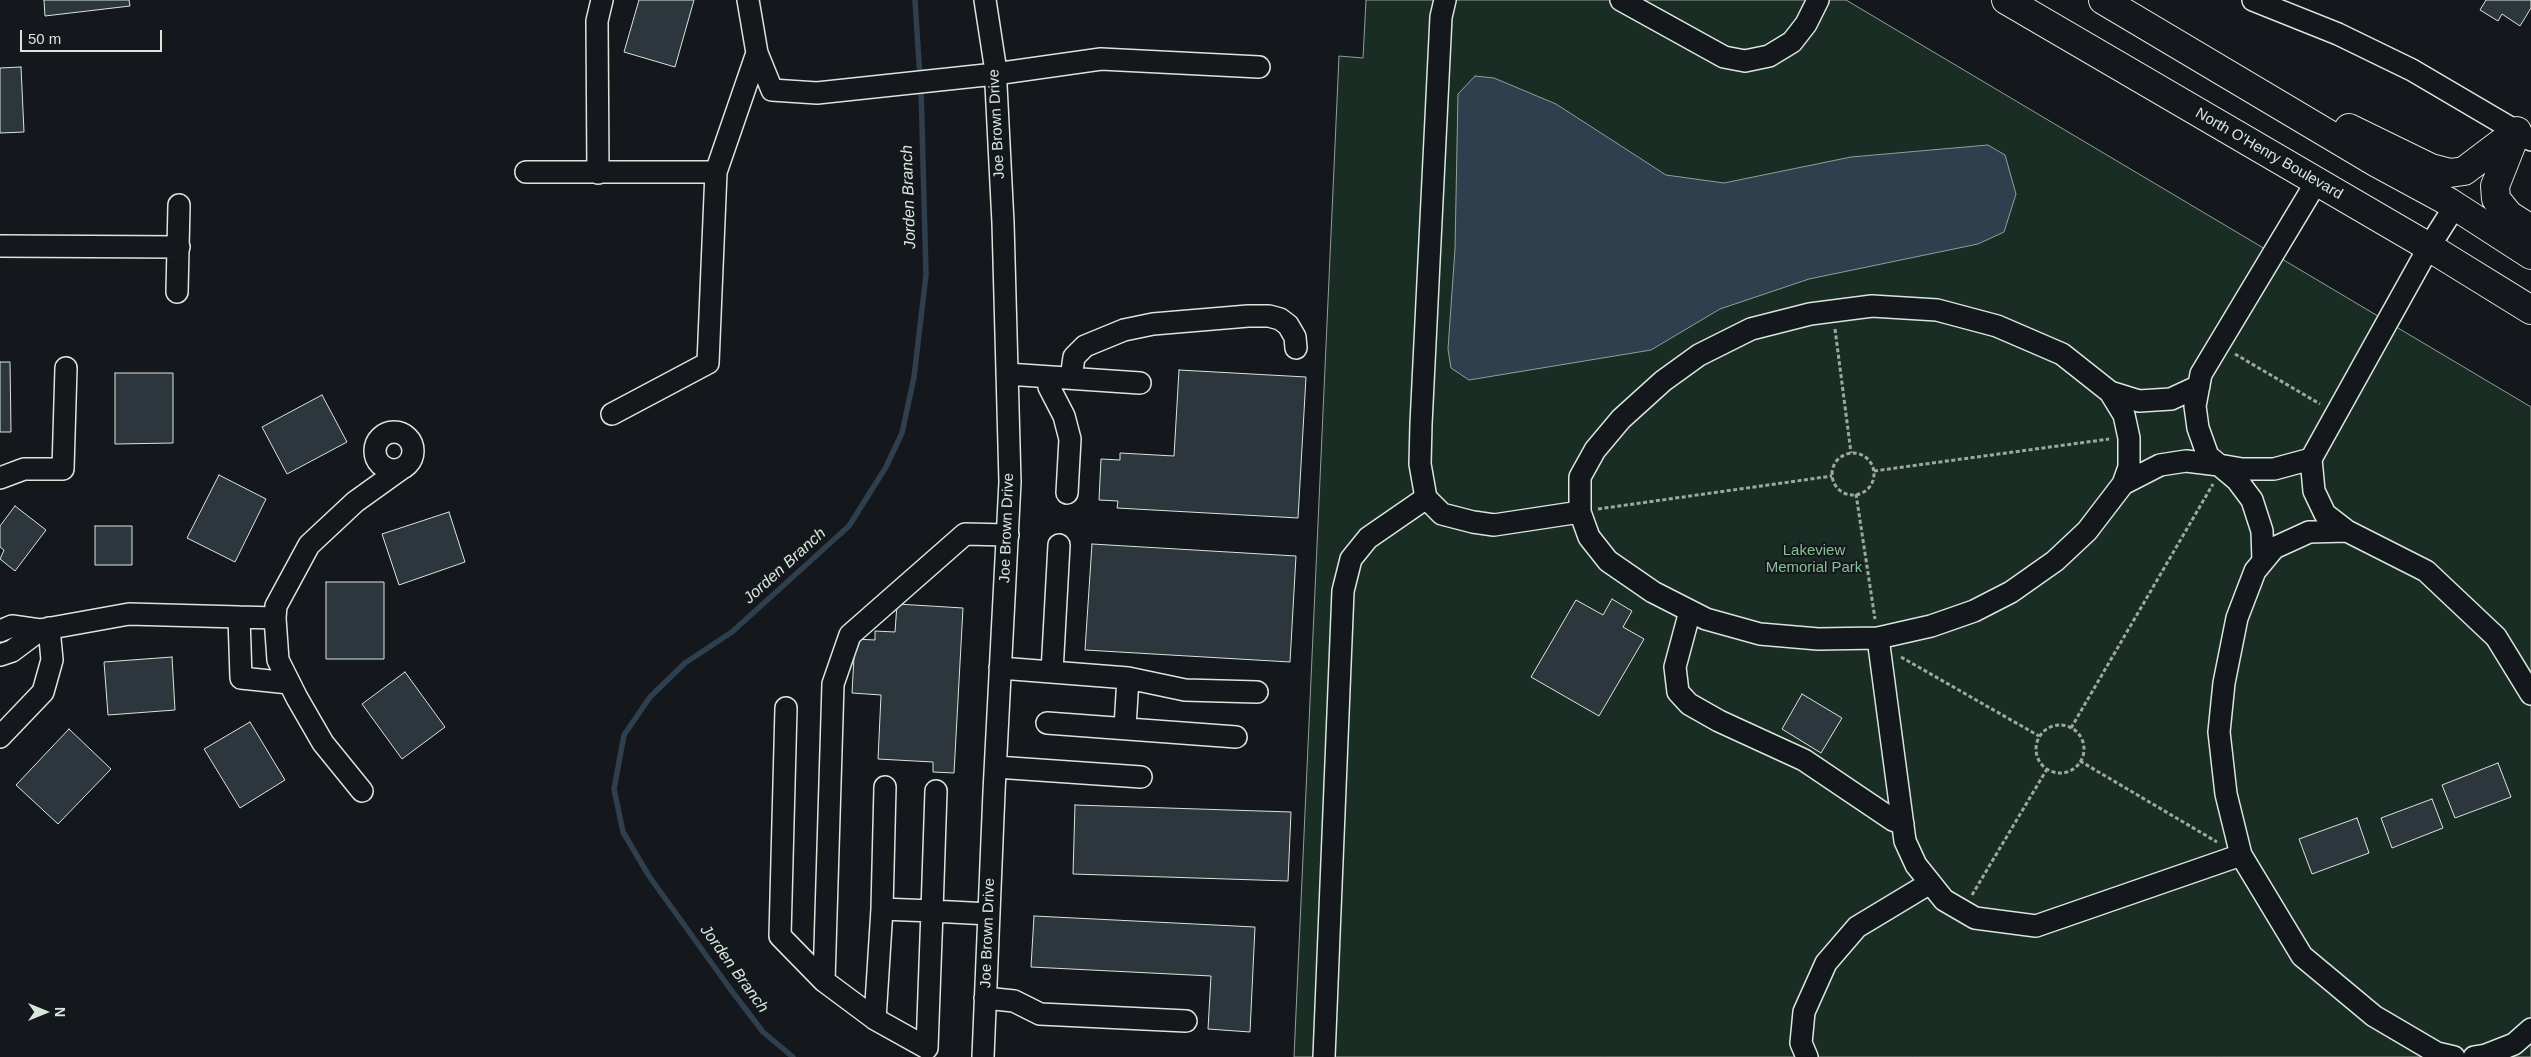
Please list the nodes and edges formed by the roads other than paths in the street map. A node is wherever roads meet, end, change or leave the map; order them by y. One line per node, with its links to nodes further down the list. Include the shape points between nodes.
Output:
1 (602, 0): 17 (street, via 597,21)
2 (748, 0): 11 (street)
3 (985, 0): 13 (street, Joe Brown Drive)
4 (1445, 0): 43 (street, via 1441,17 1421,424 1420,464)
5 (1621, 0): 6 (street, via 1724,57 1745,61 1769,56 1792,42)
6 (1818, 0)
7 (2006, 0): 18 (highway, North O'Henry Boulevard)
8 (2103, 0): 10 (highway)
9 (2254, 0): 14 (street, via 2338,34 2412,70)
10 (2183, 47): 14 (highway, via 2431,168 2450,173 2464,171); 20 (highway)
11 (757, 53): 13 (street, via 772,90 817,93); 16 (street)
12 (1259, 67): 13 (street, via 1101,59)
13 (995, 74): 30 (street, Joe Brown Drive)
14 (2524, 136): 21 (highway, via 2495,186 2496,199 2509,215)
15 (526, 172): 17 (street)
16 (716, 172): 17 (street); 36 (street, via 708,363)
17 (598, 173)
18 (2316, 181): 24 (highway, North O'Henry Boulevard); 34 (street, via 2219,344)
19 (179, 205): 23 (street)
20 (2455, 206): 24 (street); 25 (highway)
21 (2531, 228)
22 (0, 246): 23 (street)
23 (179, 247): 26 (street)
24 (2429, 247): 27 (highway, North O'Henry Boulevard); 37 (street)
25 (2531, 255)
26 (177, 292)
27 (2531, 310)
28 (1296, 348): 32 (street, via 1295,337 1288,325 1269,316 1153,324 1124,330 1085,346 1074,357)
29 (66, 368): 40 (street, via 63,469 24,469)
30 (1007, 374): 31 (street); 46 (street, Joe Brown Drive)
31 (1048, 377): 32 (street); 42 (street, via 1049,388 1064,416 1070,439)
32 (1071, 378): 33 (street)
33 (1140, 383)
34 (2199, 386): 35 (street, via 2171,399 2139,401); 38 (street, via 2194,406 2198,428 2208,456)
35 (2110, 392): 41 (street, via 2124,415 2129,434 2129,467); 44 (street, via 2062,354 1997,326 1937,310 1872,306 1810,314 1751,329 1699,355 1663,381 1621,419 1595,450 1580,477)
36 (612, 414)
37 (2311, 459): 38 (street, via 2274,468); 45 (street, via 2314,491 2325,514)
38 (2220, 465): 41 (street, via 2186,461 2160,465); 48 (street, via 2252,500 2262,531)
39 (401, 469): 51 (street, via 355,502 310,545 276,606)
40 (0, 478)
41 (2123, 484): 54 (street, via 2087,531 2055,561 2011,592 1974,611 1932,626)
42 (1067, 493)
43 (1426, 498): 44 (street, via 1442,514 1494,525); 85 (street, via 1368,538 1351,558 1343,591)
44 (1580, 512): 49 (street, via 1589,537 1608,561 1653,592)
45 (2347, 531): 48 (street, via 2309,532 2274,548); 61 (street, via 2426,571 2496,637)
46 (1008, 535): 56 (street, Joe Brown Drive); 78 (street, via 965,534 850,635 833,684)
47 (1059, 546): 57 (street)
48 (2263, 561): 73 (street, via 2255,571 2237,618 2224,683 2220,732 2226,794)
49 (1690, 611): 54 (street, via 1706,619 1760,634 1818,639); 72 (street, via 1675,667 1678,692 1689,704 1804,760)
50 (239, 617): 51 (street); 52 (street, via 129,614); 59 (street, via 242,678)
51 (275, 618): 59 (street, via 278,660)
52 (44, 629): 53 (street, via 12,626); 55 (street, via 12,651); 65 (street, via 52,660 43,692)
53 (0, 632)
54 (1878, 638): 72 (street)
55 (0, 655)
56 (1000, 668): 57 (street); 67 (street, Joe Brown Drive)
57 (1052, 672): 58 (street)
58 (1128, 678): 60 (street, via 1185,690); 64 (street)
59 (289, 683): 71 (street, via 323,743)
60 (1257, 692)
61 (2531, 694)
62 (786, 708): 78 (street, via 780,936)
63 (1047, 723): 64 (street)
64 (1125, 727): 66 (street)
65 (0, 737)
66 (1236, 737)
67 (996, 767): 68 (street); 77 (street, Joe Brown Drive)
68 (1141, 777)
69 (885, 787): 75 (street)
70 (936, 791): 76 (street)
71 (362, 792)
72 (1903, 824): 74 (street, via 1909,849)
73 (2241, 854): 74 (street, via 2036,926 1975,918 1944,900); 83 (street, via 2302,956 2374,1016)
74 (1930, 883): 86 (street, via 1857,927 1826,963 1804,1012 1801,1043)
75 (882, 909): 76 (street); 80 (street)
76 (932, 911): 77 (street); 80 (street, via 927,1048)
77 (989, 914): 79 (street, Joe Brown Drive)
78 (824, 981): 80 (street)
79 (985, 998): 81 (street, via 1014,1000 1040,1014); 84 (street, Joe Brown Drive)
80 (875, 1019)
81 (1186, 1021)
82 (2531, 1029): 87 (street, via 2514,1044)
83 (2442, 1056)
84 (983, 1057)
85 (1324, 1057)
86 (1806, 1057)
87 (2474, 1057)

